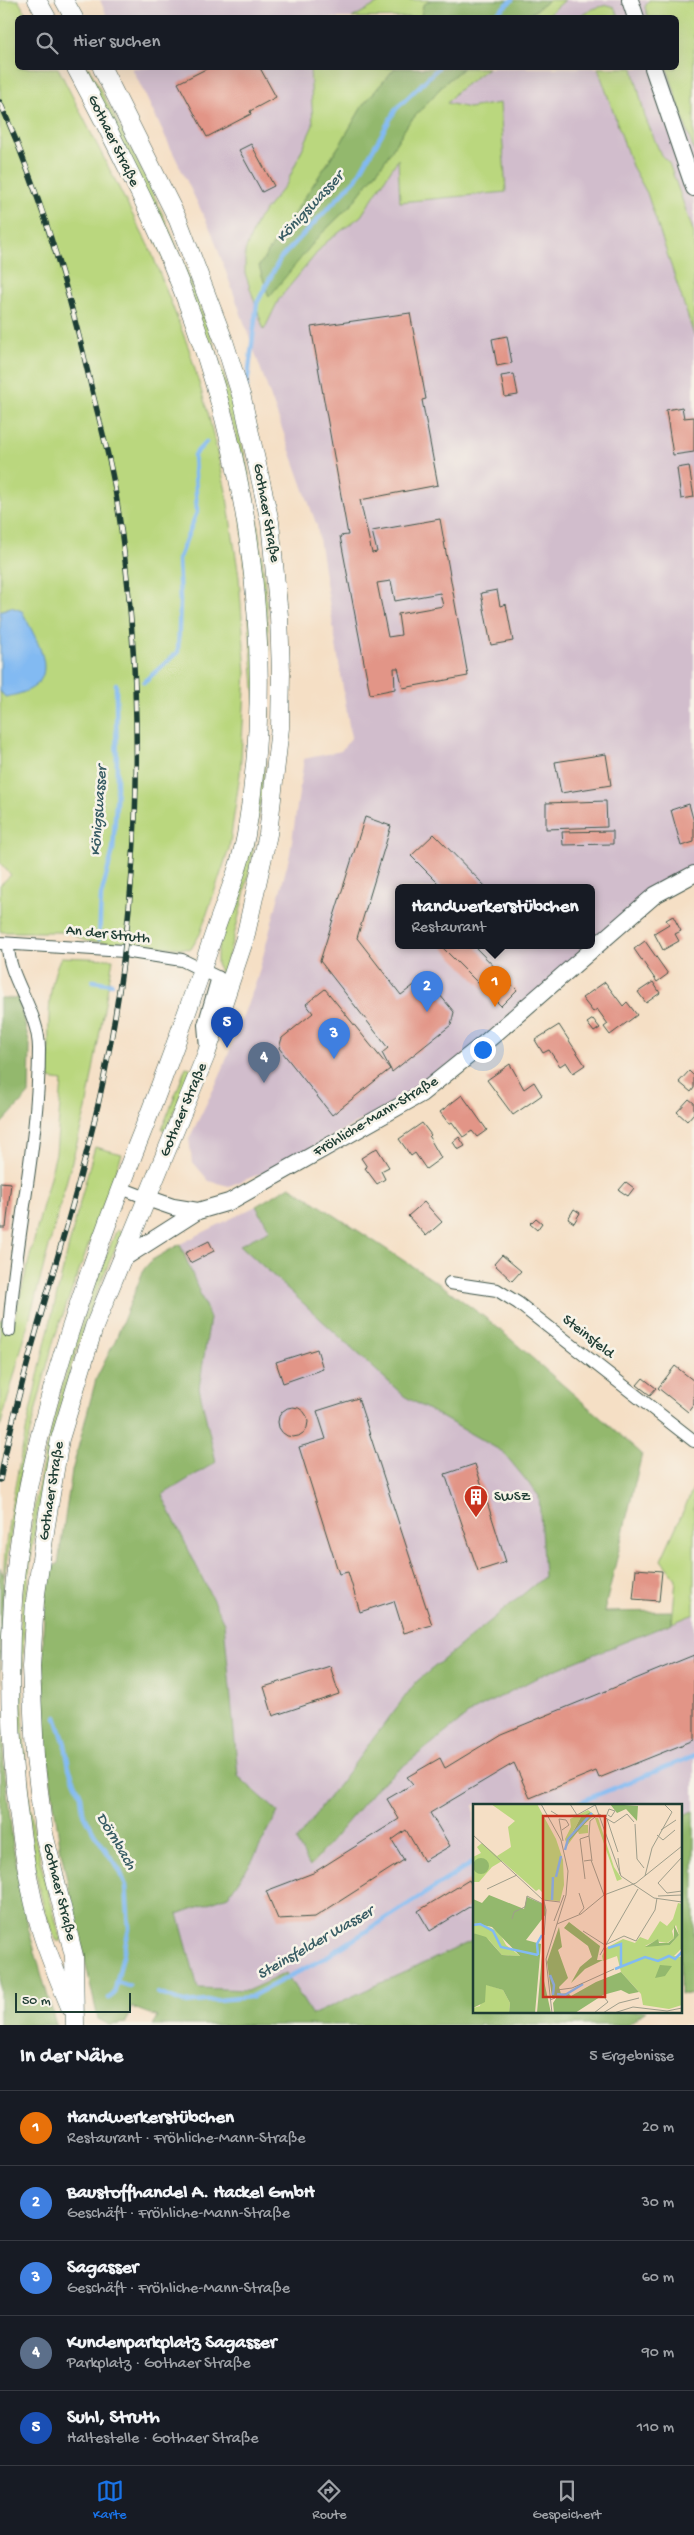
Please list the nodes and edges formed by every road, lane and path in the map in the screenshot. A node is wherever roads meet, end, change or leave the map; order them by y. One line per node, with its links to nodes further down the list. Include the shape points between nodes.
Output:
1 (37, 0): 4 (main road)
2 (64, 0): 5 (main road)
3 (630, 0): 6 (street)
4 (45, 15)
5 (72, 15)
6 (635, 15)
7 (77, 70): 15 (main road, Gothaer Straße, via 170,258 223,414 250,538 260,673 254,771 242,853)
8 (103, 70): 15 (main road, Gothaer Straße, via 155,172 199,271 242,398 270,522 279,616 280,728 268,834 260,881)
9 (654, 70): 10 (street)
10 (694, 188)
11 (694, 874): 13 (street, Fröhliche-Mann-Straße, via 655,895)
12 (4, 944): 15 (street, An der Struth, via 74,947 182,960); 21 (street, An der Struth, via 34,1018 39,1046 37,1110 14,1259)
13 (595, 947)
14 (593, 949): 18 (street, Fröhliche-Mann-Straße, via 420,1094 229,1202)
15 (217, 977): 16 (main road, Gothaer Straße, via 172,1059); 17 (main road, Gothaer Straße, via 206,1056)
16 (121, 1188): 17 (street, Fröhliche-Mann-Straße); 23 (main road, Gothaer Straße, via 64,1350 38,1441 12,1604 9,1670 13,1764 30,1890 50,1961)
17 (147, 1198): 18 (street, Fröhliche-Mann-Straße); 19 (main road, Gothaer Straße)
18 (198, 1211): 19 (street)
19 (121, 1260): 23 (main road, Gothaer Straße, via 94,1327 60,1439 34,1602 31,1667 35,1757 44,1834 74,1956)
20 (450, 1283): 22 (street, Steinsfeld, via 497,1290 518,1303)
21 (9, 1331)
22 (694, 1441)
23 (74, 2020)

